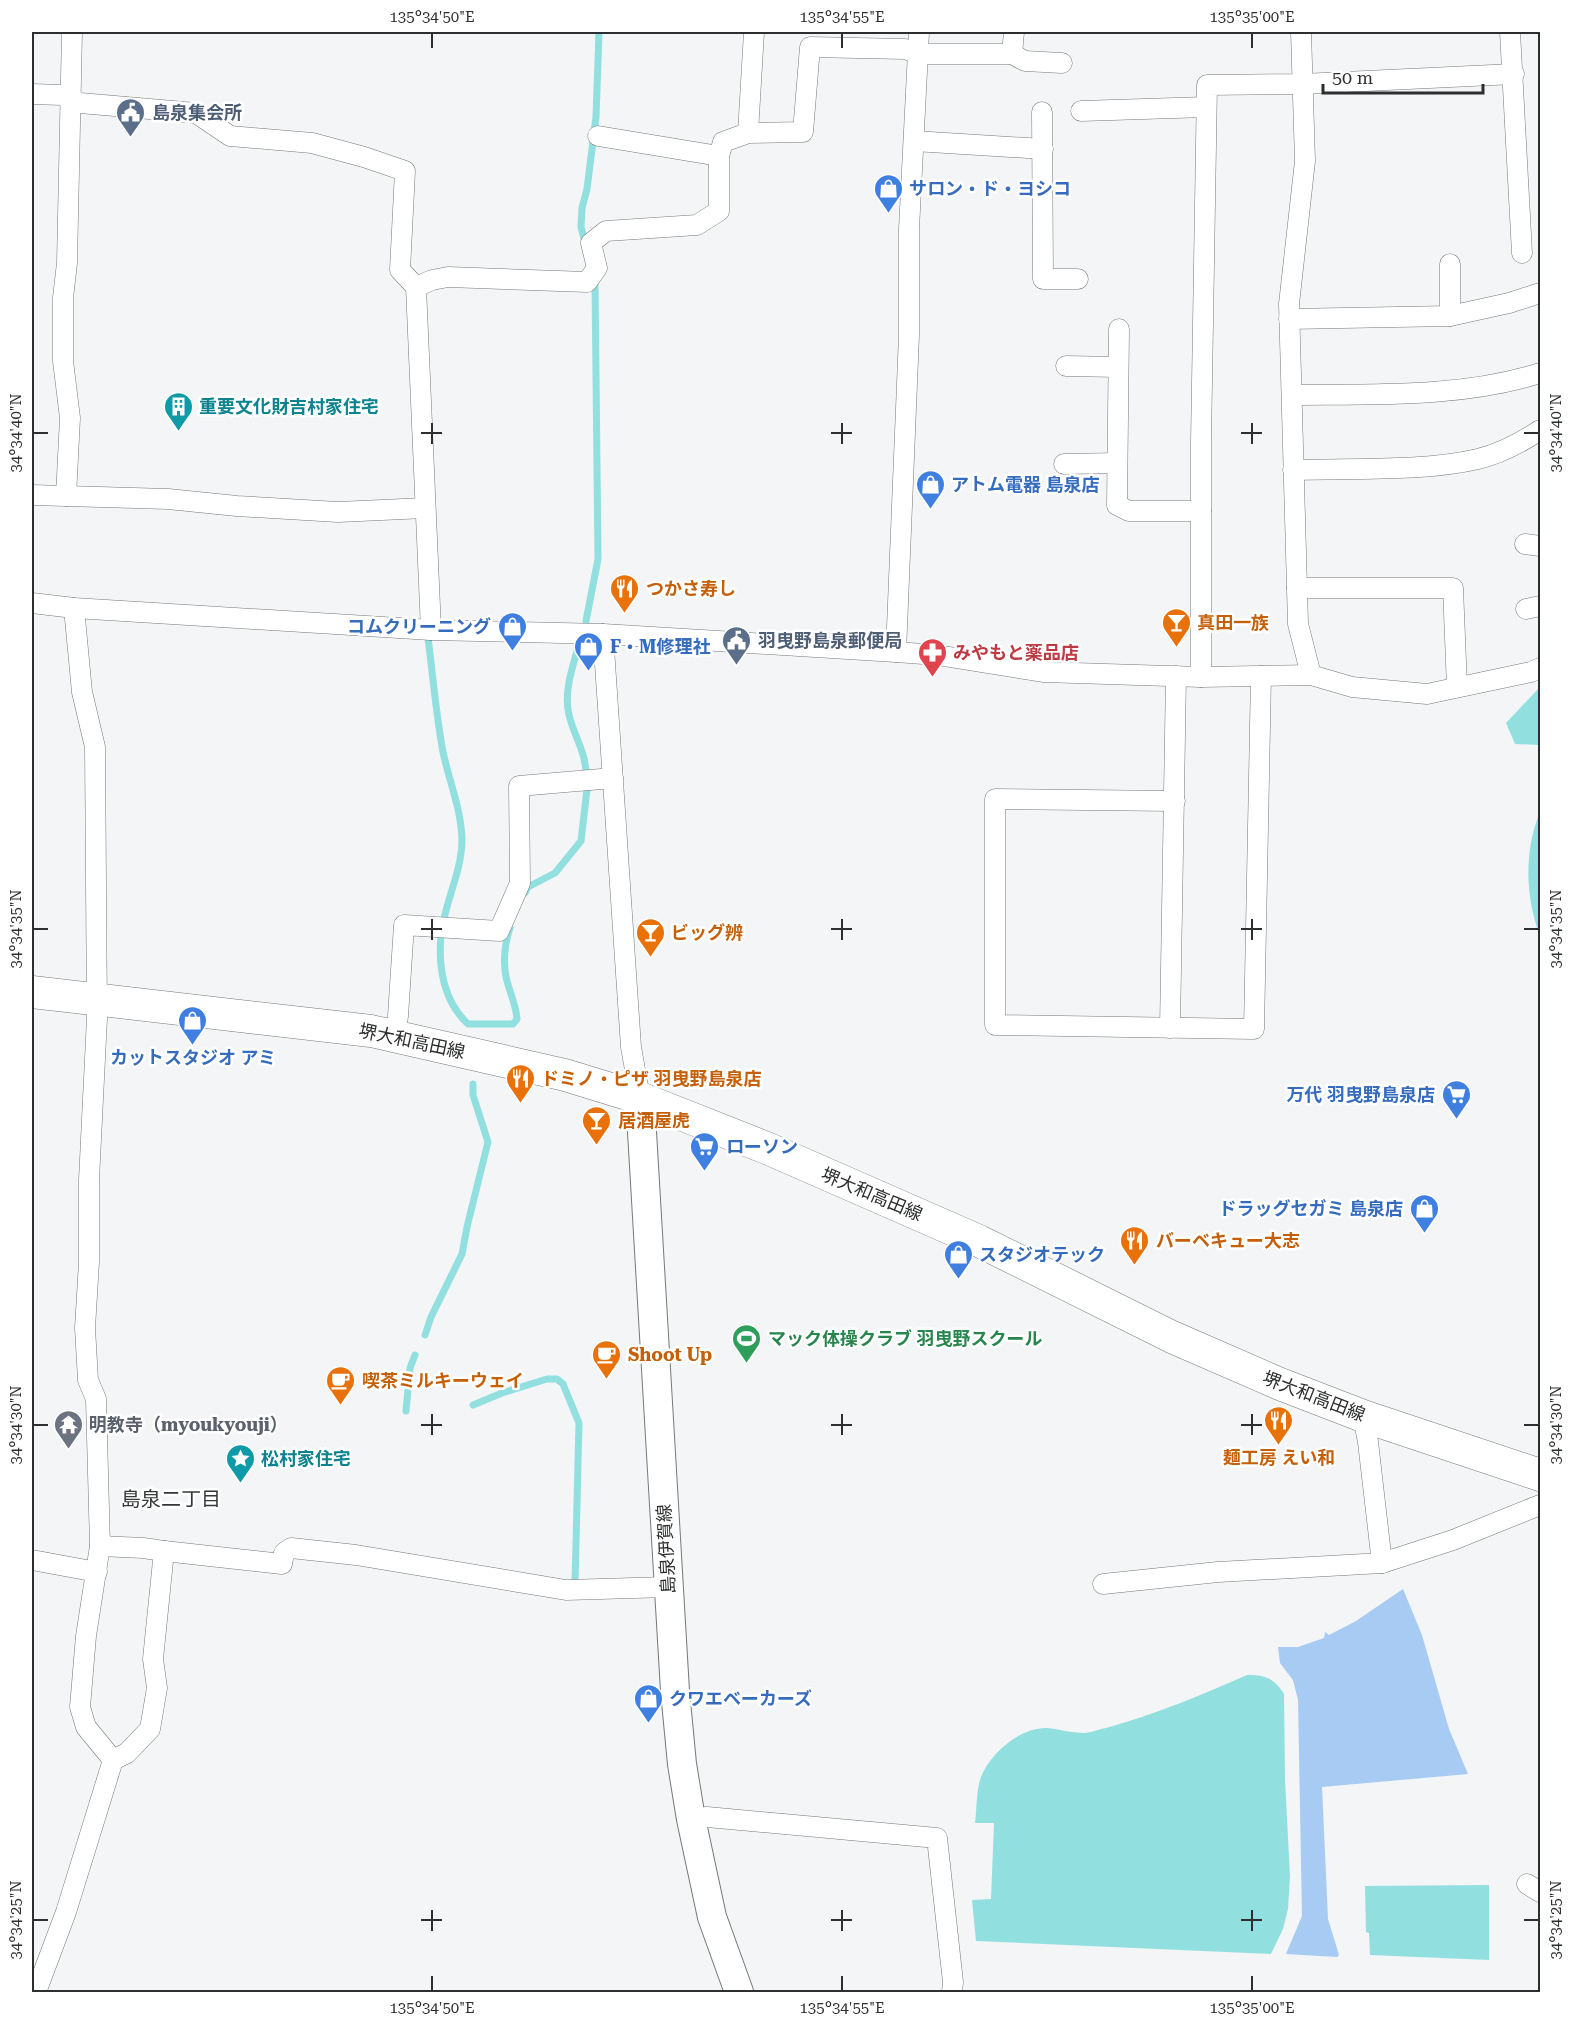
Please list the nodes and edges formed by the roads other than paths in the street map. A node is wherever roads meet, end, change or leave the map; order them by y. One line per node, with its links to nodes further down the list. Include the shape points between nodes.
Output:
1 (72, 32): 13 (street)
2 (754, 32): 17 (street)
3 (919, 32): 7 (street)
4 (1014, 32): 8 (street)
5 (1301, 32): 11 (street)
6 (1510, 32): 10 (street)
7 (918, 54): 8 (street); 17 (street, via 905,49 810,47 803,132); 19 (street)
8 (1012, 54): 9 (street, via 1025,61)
9 (1062, 63)
10 (1514, 74): 11 (street); 22 (street)
11 (1302, 84): 14 (street, via 1207,85); 28 (street, via 1305,161)
12 (32, 94): 13 (street)
13 (70, 98): 25 (street, via 80,103 196,113 230,136 312,143 405,171 400,270); 39 (street, via 63,298 63,361 70,418)
14 (1206, 107): 15 (street); 41 (street)
15 (1082, 111)
16 (1042, 112): 20 (street)
17 (748, 133): 21 (street, via 723,142)
18 (598, 136): 21 (street)
19 (914, 141): 20 (street); 47 (street)
20 (1042, 149): 24 (street, via 1043,279)
21 (719, 156): 25 (street, via 719,211 697,225 606,231 591,243 597,268 587,282 448,277)
22 (1522, 254)
23 (1450, 264): 27 (street)
24 (1078, 279)
25 (416, 287): 40 (street)
26 (1540, 293): 27 (street)
27 (1450, 316): 28 (street)
28 (1289, 319): 33 (street)
29 (1119, 329): 31 (street)
30 (1066, 366): 31 (street)
31 (1118, 367): 35 (street)
32 (1540, 373): 33 (street, via 1510,382 1412,393)
33 (1292, 395): 37 (street)
34 (1540, 430): 37 (street, via 1479,459 1427,466)
35 (1117, 463): 36 (street); 41 (street, via 1117,505 1129,511)
36 (1064, 464)
37 (1293, 470): 42 (street)
38 (32, 495): 39 (street)
39 (66, 496): 40 (street, via 338,512)
40 (425, 508): 45 (street)
41 (1201, 511): 52 (street)
42 (1297, 588): 49 (street, via 1298,624); 53 (street, via 1453,588)
43 (32, 603): 44 (street)
44 (74, 608): 45 (street); 57 (street, via 82,692 95,747)
45 (431, 630): 46 (street)
46 (603, 634): 47 (street); 54 (street)
47 (896, 652): 50 (street, via 1042,672)
48 (1540, 668): 53 (street)
49 (1311, 675): 51 (street); 53 (street, via 1352,687 1426,694)
50 (1176, 676): 52 (street); 55 (street)
51 (1261, 676): 52 (street); 58 (street, via 1254,1029)
52 (1201, 677)
53 (1457, 687)
54 (613, 778): 59 (street, via 519,786 520,883 499,931 404,925); 60 (street, via 631,1047)
55 (1175, 801): 58 (street); 58 (street, via 995,799 995,1025)
56 (32, 992): 57 (main road, 堺大和高田線)
57 (97, 999): 59 (main road, 堺大和高田線); 64 (street, via 85,1328 88,1380 96,1399)
58 (1170, 1028)
59 (395, 1036): 60 (main road, 堺大和高田線, via 565,1075)
60 (640, 1098): 61 (main road, 堺大和高田線, via 979,1240 1172,1336); 70 (main road, 島泉伊賀線)
61 (1362, 1416): 62 (main road, 堺大和高田線); 67 (street)
62 (1540, 1475)
63 (1540, 1505): 67 (street)
64 (100, 1546): 65 (street); 68 (street)
65 (164, 1551): 70 (street, via 282,1564 284,1553 291,1548 566,1590); 71 (street, via 153,1659 157,1688 150,1730 127,1753)
66 (32, 1560): 68 (street)
67 (1382, 1563): 69 (street, via 1218,1572)
68 (97, 1572): 71 (street, via 80,1707 86,1727)
69 (1103, 1584)
70 (668, 1587): 72 (main road, 島泉伊賀線, via 682,1764)
71 (113, 1760): 73 (street, via 66,1912)
72 (691, 1819): 74 (main road, 島泉伊賀線, via 712,1917); 75 (street, via 707,1817 937,1838)
73 (36, 1992)
74 (739, 1992)
75 (952, 1992)

